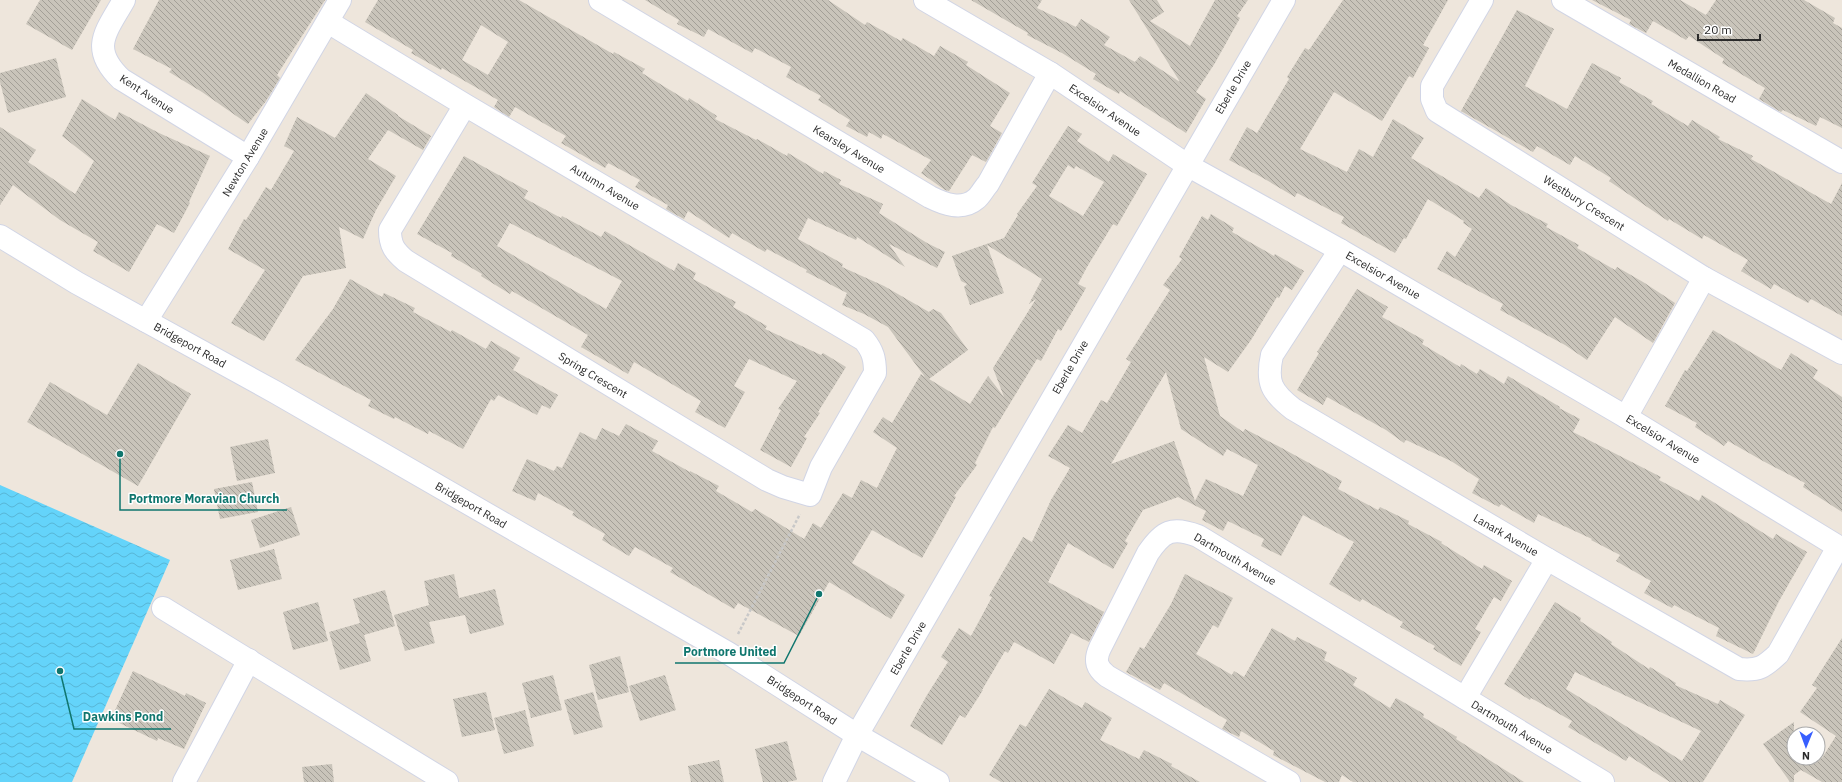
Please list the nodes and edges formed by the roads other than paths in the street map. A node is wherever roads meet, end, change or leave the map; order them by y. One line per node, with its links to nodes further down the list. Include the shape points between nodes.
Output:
1 (124, 0): 11 (street, Kent Avenue, via 104,36 103,53 109,68 121,79)
2 (340, 0): 8 (street, Newton Avenue)
3 (600, 0): 9 (street, Kearsley Avenue, via 945,204 961,205 976,200)
4 (925, 0): 9 (street, Excelsior Avenue)
5 (1284, 0): 13 (street, Eberle Drive)
6 (1482, 0): 16 (street, Westbury Crescent, via 1432,86 1432,99 1437,111)
7 (1563, 0): 12 (street, Medallion Road)
8 (328, 22): 10 (street, Autumn Avenue); 11 (street, Newton Avenue)
9 (1050, 73): 13 (street, Excelsior Avenue)
10 (465, 105): 20 (street, Autumn Avenue, via 864,340 875,358 875,372 821,467); 20 (street, Spring Crescent, via 390,230 390,242 396,253 767,480)
11 (248, 157): 17 (street, Newton Avenue)
12 (1842, 162)
13 (1187, 165): 15 (street, Excelsior Avenue); 26 (street, Eberle Drive)
14 (0, 236): 17 (street, Bridgeport Road)
15 (1340, 250): 19 (street, Excelsior Avenue); 22 (street, Lanark Avenue, via 1272,355 1269,369 1270,385 1278,398)
16 (1704, 278): 18 (street, Westbury Crescent); 19 (street)
17 (146, 321): 26 (street, Bridgeport Road, via 275,392 728,653)
18 (1842, 353)
19 (1626, 417): 21 (street, Excelsior Avenue)
20 (810, 494)
21 (1840, 548): 22 (street, Lanark Avenue, via 1778,654 1755,670 1740,669 1725,662)
22 (1547, 559): 25 (street)
23 (163, 608): 24 (street)
24 (249, 660): 27 (street); 28 (street)
25 (1465, 698): 31 (street, Dartmouth Avenue, via 1198,536 1184,530 1168,531 1157,539 1148,553 1100,648 1097,663 1100,670); 32 (street, Dartmouth Avenue)
26 (857, 735): 29 (street, Eberle Drive); 30 (street, Bridgeport Road)
27 (444, 781)
28 (184, 782)
29 (834, 782)
30 (938, 782)
31 (1290, 782)
32 (1603, 782)

